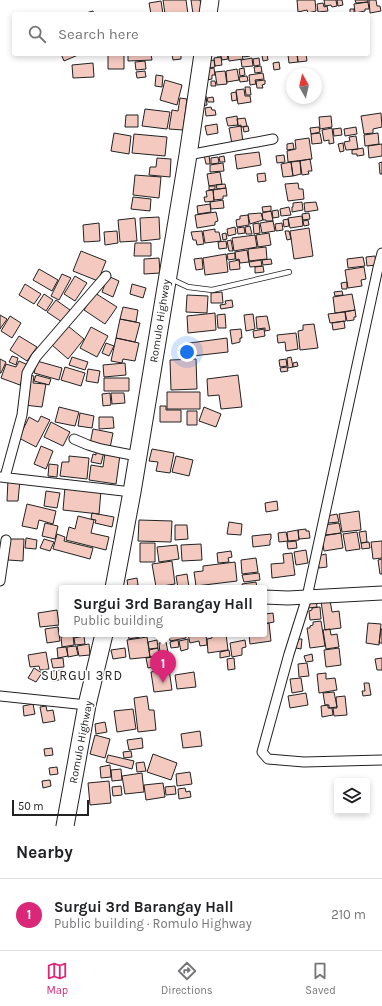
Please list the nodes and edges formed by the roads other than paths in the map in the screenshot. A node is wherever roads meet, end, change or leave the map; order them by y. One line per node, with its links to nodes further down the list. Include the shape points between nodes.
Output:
1 (210, 0): 2 (highway)
2 (208, 12)
3 (203, 56): 5 (highway, Romulo Highway)
4 (273, 139): 5 (street)
5 (188, 155): 9 (highway, Romulo Highway)
6 (382, 253): 19 (street)
7 (288, 272): 9 (lane, via 212,290 188,287)
8 (106, 276): 12 (street, via 36,357 27,373 22,415)
9 (167, 277): 11 (highway, Romulo Highway)
10 (74, 439): 11 (street, via 94,447)
11 (137, 456): 13 (highway, Romulo Highway)
12 (2, 477): 13 (street)
13 (132, 492): 16 (highway, Romulo Highway)
14 (6, 540): 15 (street)
15 (0, 581)
16 (115, 585)
17 (382, 592): 19 (street)
18 (267, 597): 19 (street)
19 (307, 597): 23 (street, via 262,752 268,759 304,762)
20 (103, 637): 22 (highway, Romulo Highway)
21 (0, 696): 22 (street)
22 (87, 705): 24 (highway, Romulo Highway)
23 (382, 760)
24 (65, 826)

